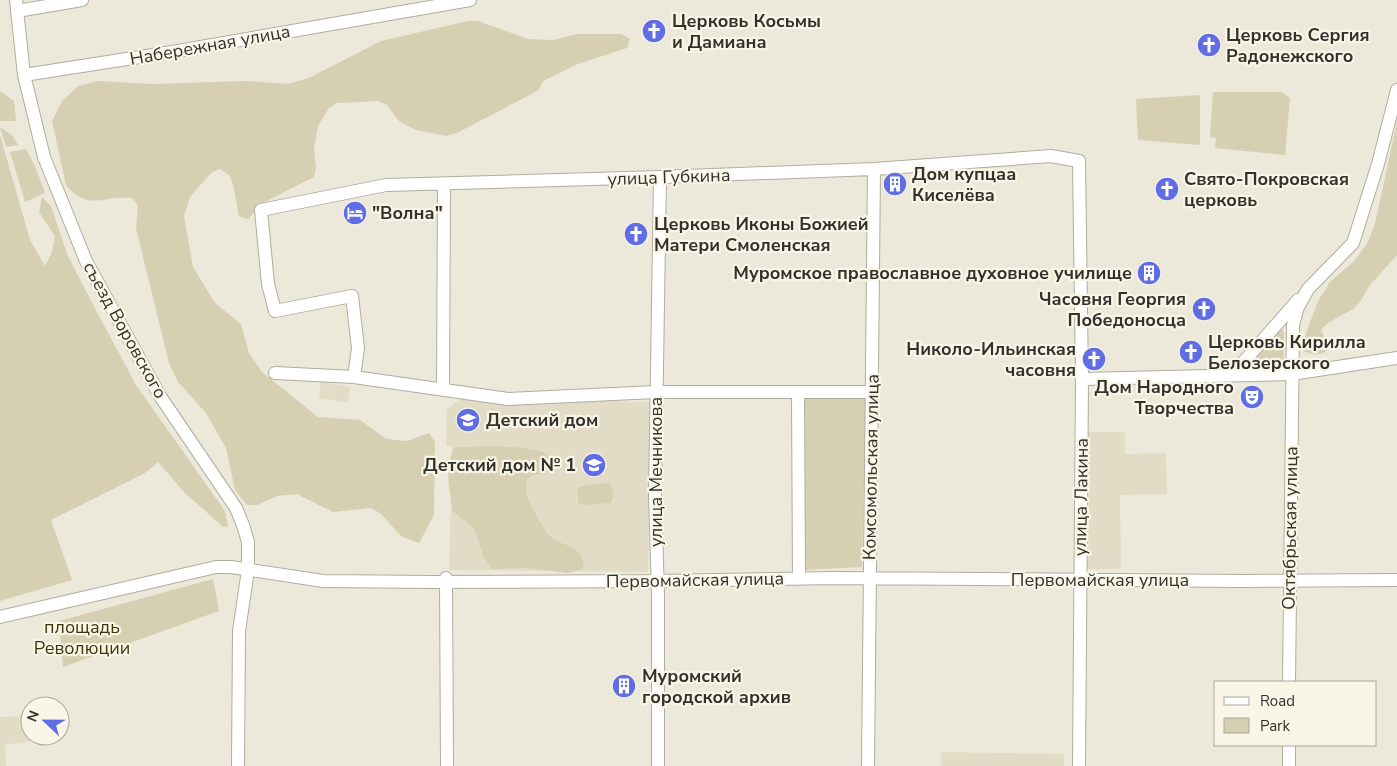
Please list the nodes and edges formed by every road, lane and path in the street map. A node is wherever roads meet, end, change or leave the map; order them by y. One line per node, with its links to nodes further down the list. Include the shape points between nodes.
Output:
1 (82, 0): 3 (street)
2 (470, 0): 4 (street, Набережная улица)
3 (16, 5): 4 (street)
4 (24, 75): 21 (street, съезд Воровского, via 44,156 86,261 160,396 236,508 248,542)
5 (1397, 90): 10 (street, via 1353,243)
6 (1079, 161): 7 (street, улица Губкина, via 1051,156); 16 (street, улица Лакина)
7 (874, 169): 8 (street, улица Губкина); 20 (street, Комсомольская улица)
8 (660, 177): 9 (street, улица Губкина); 18 (street, улица Мечникова)
9 (444, 184): 15 (street, улица Губкина, via 386,185 261,210 268,284 275,311 352,296 358,348); 17 (street)
10 (1308, 289): 13 (street, Октябрьская улица, via 1293,325); 14 (street)
11 (1397, 358): 13 (street)
12 (275, 373): 15 (street)
13 (1292, 374): 14 (street); 28 (street, Октябрьская улица)
14 (1232, 375): 16 (street)
15 (354, 378): 17 (street)
16 (1082, 379): 25 (street, улица Лакина)
17 (443, 390): 18 (street, via 508,399)
18 (655, 392): 19 (street); 27 (street, улица Мечникова)
19 (798, 392): 20 (street); 22 (street)
20 (873, 392): 23 (street, Комсомольская улица)
21 (248, 570): 24 (street, Первомайская улица, via 323,581); 29 (street, Первомайская улица, via 216,567); 32 (street, съезд Воровского, via 239,631)
22 (799, 579): 23 (street, Первомайская улица); 27 (street, Первомайская улица)
23 (870, 579): 25 (street, Первомайская улица); 35 (street, Комсомольская улица)
24 (447, 580): 27 (street, Первомайская улица); 33 (street)
25 (1080, 580): 28 (street, Первомайская улица); 36 (street, улица Лакина)
26 (1397, 580): 28 (street, Первомайская улица)
27 (657, 581): 34 (street, улица Мечникова)
28 (1290, 581): 30 (street, Октябрьская улица)
29 (0, 617)
30 (1289, 681)
31 (1289, 746): 37 (street)
32 (238, 766)
33 (447, 766)
34 (658, 766)
35 (868, 766)
36 (1079, 766)
37 (1289, 766)

